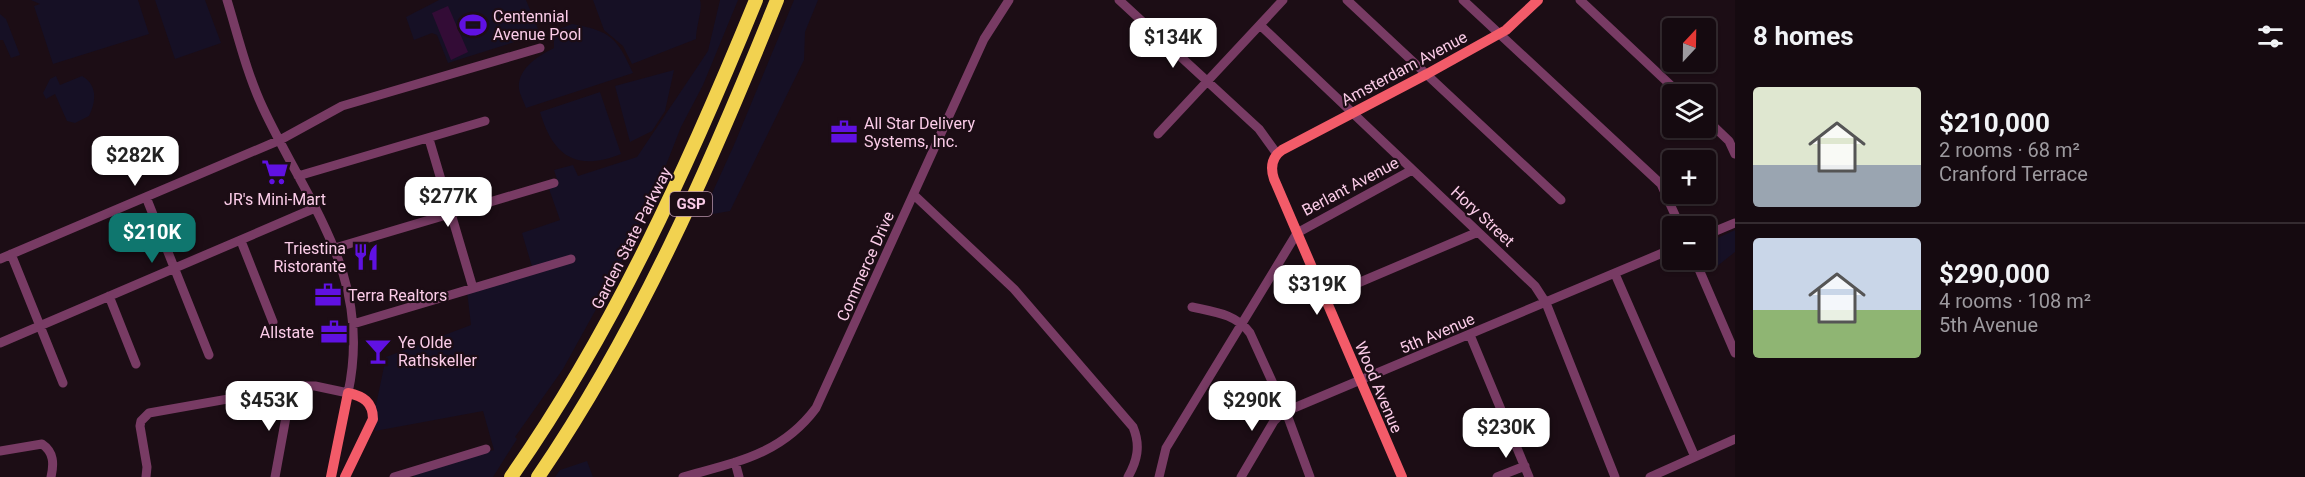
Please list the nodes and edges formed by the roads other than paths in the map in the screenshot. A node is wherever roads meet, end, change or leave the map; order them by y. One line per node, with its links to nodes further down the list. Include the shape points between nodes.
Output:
1 (227, 0): 22 (street, via 256,90)
2 (756, 0): 66 (highway, Garden State Parkway / GSP, via 651,238 592,349)
3 (777, 0): 84 (highway, GSP, via 716,150 653,282 598,382)
4 (1009, 0): 28 (street, Commerce Drive, via 984,39)
5 (1119, 0): 15 (street)
6 (1283, 0): 11 (street)
7 (1347, 0): 14 (street)
8 (1463, 0): 12 (street)
9 (1539, 0): 12 (main road, Amsterdam Avenue)
10 (1580, 0): 16 (street)
11 (1260, 25): 15 (street); 17 (street, Hory Street)
12 (1499, 34): 14 (main road, Amsterdam Avenue); 33 (street, via 1661,184)
13 (540, 48): 22 (street, via 346,104)
14 (1427, 74): 17 (main road, Amsterdam Avenue); 30 (street)
15 (1207, 82): 20 (street); 23 (street, via 1262,132)
16 (1669, 84)
17 (1352, 112): 23 (main road, Amsterdam Avenue); 25 (street, Hory Street)
18 (485, 121): 21 (street)
19 (1716, 128): 24 (street)
20 (1158, 134)
21 (429, 139): 26 (street); 32 (street)
22 (280, 140): 26 (street); 29 (street)
23 (1277, 154): 36 (main road, Wood Avenue, via 1273,174)
24 (1735, 154)
25 (1412, 170): 36 (street, Berlant Avenue); 37 (street, Hory Street)
26 (298, 176): 31 (street)
27 (554, 183): 32 (street)
28 (914, 195): 71 (street, Commerce Drive, via 816,408 780,444); 87 (street, via 1014,289 1133,428 1138,448)
29 (146, 197): 41 (street); 44 (street)
30 (1561, 200)
31 (315, 208): 38 (street); 39 (street)
32 (451, 212): 39 (street); 47 (street)
33 (1675, 216)
34 (1735, 223): 35 (street)
35 (1716, 231)
36 (1297, 232): 49 (main road, Wood Avenue); 53 (street, Berlant Avenue)
37 (1478, 232): 49 (street); 50 (street, Hory Street, via 1525,274)
38 (241, 241): 44 (street); 52 (street)
39 (335, 248): 54 (street, via 348,286)
40 (1662, 253): 46 (street, 5th Avenue)
41 (11, 254): 42 (street); 55 (street)
42 (0, 259)
43 (571, 259): 47 (street)
44 (174, 270): 48 (street); 59 (street)
45 (1699, 270): 58 (street)
46 (1615, 274): 50 (street, 5th Avenue); 70 (street)
47 (473, 288): 54 (street)
48 (109, 296): 55 (street); 60 (street)
49 (1325, 297): 61 (main road, Wood Avenue)
50 (1546, 303): 56 (street, 5th Avenue); 93 (street, Hory Street)
51 (1192, 307): 53 (street)
52 (273, 322)
53 (1241, 323): 65 (street, via 1253,338); 74 (street, Berlant Avenue, via 1166,448)
54 (354, 324): 64 (street)
55 (41, 326): 57 (street); 62 (street)
56 (1470, 335): 61 (street, 5th Avenue); 73 (street)
57 (0, 343)
58 (1735, 353)
59 (209, 355)
60 (136, 363)
61 (1361, 381): 65 (street, 5th Avenue); 90 (main road, Wood Avenue)
62 (63, 383)
63 (288, 388): 64 (street, via 310,385); 76 (street, via 144,416 140,426); 77 (street)
64 (348, 393): 72 (main road, via 367,400 374,415); 78 (main road)
65 (1286, 412): 88 (street, 5th Avenue, via 1274,421); 89 (street)
66 (541, 432): 82 (highway); 83 (highway, Garden State Parkway / GSP)
67 (1735, 439): 70 (street)
68 (486, 449): 81 (street)
69 (0, 451): 75 (street, via 39,444 48,448 52,455)
70 (1695, 457): 94 (street)
71 (735, 462): 85 (street, Commerce Drive); 86 (street)
72 (351, 464): 79 (main road); 80 (street)
73 (1525, 466): 91 (street); 92 (street)
74 (1159, 476)
75 (51, 477)
76 (146, 477)
77 (275, 477)
78 (331, 477)
79 (345, 477)
80 (352, 477)
81 (394, 477)
82 (505, 477)
83 (511, 477)
84 (538, 477)
85 (683, 477)
86 (740, 477)
87 (1128, 477)
88 (1241, 477)
89 (1310, 477)
90 (1402, 477)
91 (1497, 477)
92 (1529, 477)
93 (1615, 477)
94 (1650, 477)

